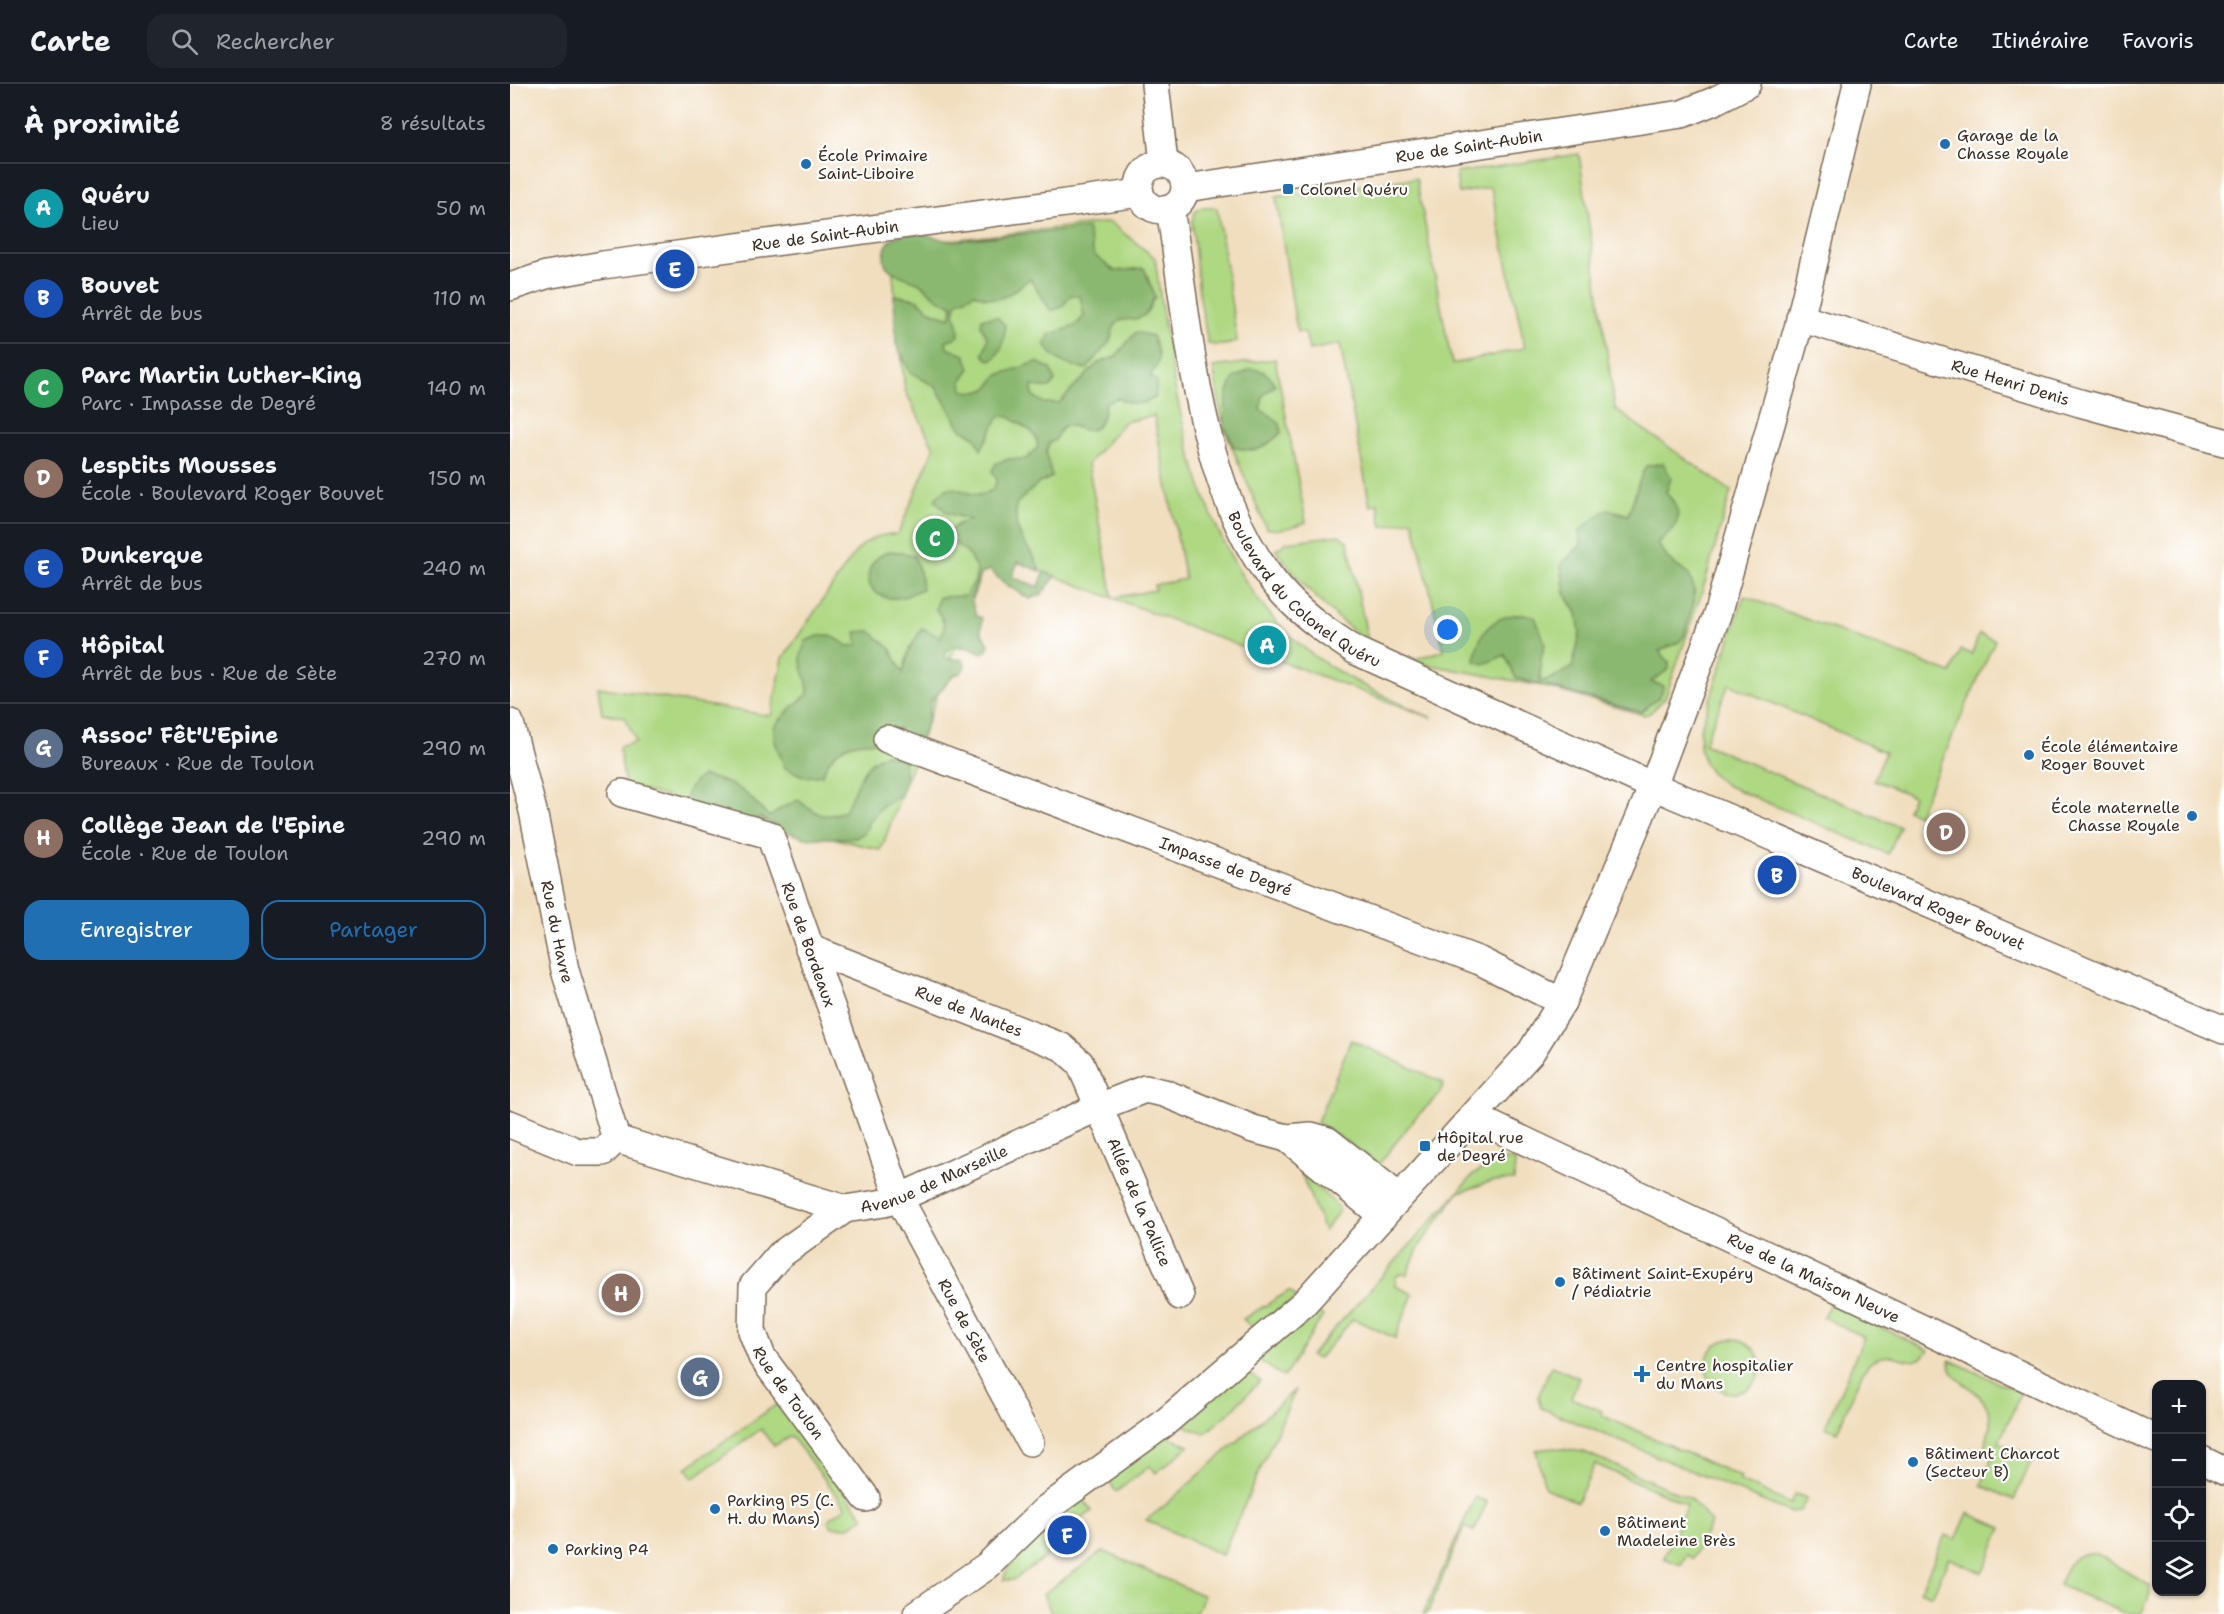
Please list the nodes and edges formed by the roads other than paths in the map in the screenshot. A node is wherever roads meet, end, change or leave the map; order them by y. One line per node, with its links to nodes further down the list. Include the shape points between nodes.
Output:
1 (1155, 84): 4 (street)
2 (1747, 84): 5 (street, Rue de Saint-Aubin, via 1682,114)
3 (1857, 84): 9 (street)
4 (1164, 159): 5 (street, via 1182,174); 6 (street, via 1144,172)
5 (1186, 188): 7 (street)
6 (1140, 194): 7 (street, via 1148,206); 8 (street, Rue de Saint-Aubin, via 603,265 546,275)
7 (1171, 214): 13 (street, Boulevard du Colonel Quéru, via 1200,404 1215,466 1260,564 1284,595 1356,651)
8 (510, 287)
9 (1800, 318): 10 (street, Rue Henri Denis); 13 (street, via 1717,615)
10 (2224, 442)
11 (510, 723): 21 (street, Rue du Havre, via 533,811 565,970)
12 (887, 739): 16 (street, Impasse de Degré, via 1480,961)
13 (1653, 786): 16 (street); 17 (street, Boulevard Roger Bouvet)
14 (622, 793): 15 (street, Rue de Bordeaux, via 770,835)
15 (809, 948): 18 (street, Rue de Nantes, via 1062,1047 1080,1063); 22 (street, Rue de Bordeaux)
16 (1562, 1002): 19 (street, via 1531,1052)
17 (2224, 1030)
18 (1099, 1107): 22 (street, Avenue de Marseille); 23 (street, Avenue de Marseille, via 1145,1089 1164,1093 1253,1129 1287,1137); 25 (street, Allée de la Pallice)
19 (1472, 1116): 23 (street); 26 (street, Rue de la Maison Neuve)
20 (510, 1124): 21 (street, via 578,1152 603,1152)
21 (616, 1138): 24 (street, Avenue de Marseille)
22 (899, 1198): 24 (street, Avenue de Marseille); 27 (street, Rue de Sète)
23 (1391, 1206): 31 (street, via 1304,1304 1162,1425 1046,1509 987,1566)
24 (845, 1209): 30 (street, Rue de Toulon, via 780,1255 753,1286 752,1331 762,1357)
25 (1180, 1296)
26 (2152, 1437)
27 (1030, 1442)
28 (2206, 1462): 29 (street)
29 (2224, 1471)
30 (866, 1498)
31 (917, 1614)

